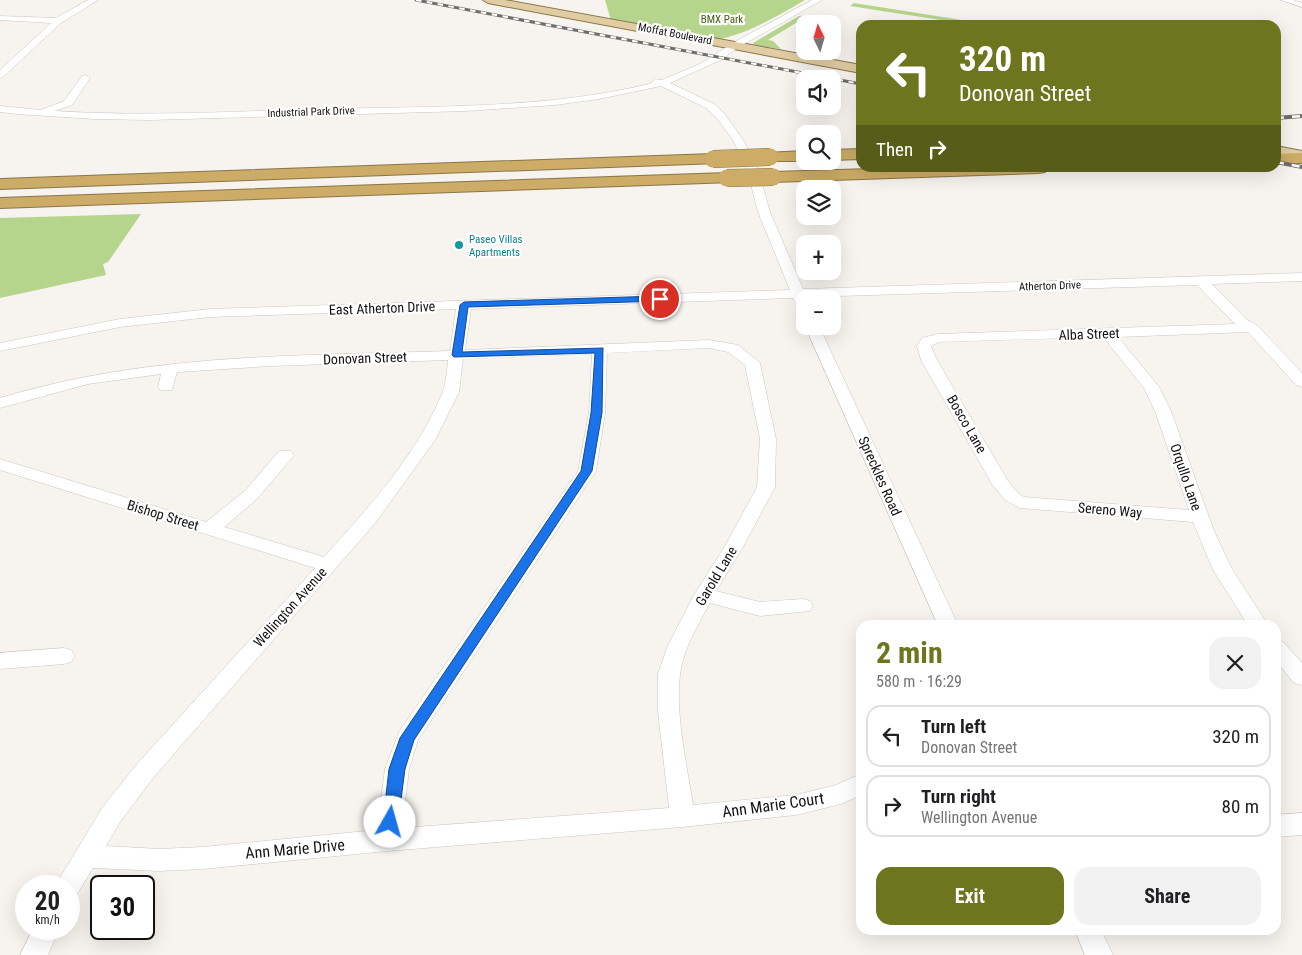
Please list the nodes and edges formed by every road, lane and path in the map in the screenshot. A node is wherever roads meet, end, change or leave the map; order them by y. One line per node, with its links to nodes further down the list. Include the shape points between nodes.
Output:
1 (94, 0): 7 (street)
2 (488, 0): 8 (main road, Moffat Boulevard)
3 (818, 0): 8 (street, Industrial Park Drive)
4 (1285, 0): 5 (street)
5 (1301, 5)
6 (0, 18): 7 (street)
7 (58, 21): 10 (street)
8 (734, 46): 9 (main road, Moffat Boulevard); 12 (street, Industrial Park Drive, via 703,66)
9 (856, 68)
10 (0, 75)
11 (85, 78): 15 (street, via 68,103)
12 (657, 81): 15 (street, Industrial Park Drive, via 624,92 514,106 140,117); 30 (street, via 709,106 724,119 762,195 764,212)
13 (0, 102): 15 (street, Industrial Park Drive, via 38,109)
14 (0, 109): 15 (street, Industrial Park Drive)
15 (41, 113)
16 (1302, 140): 17 (highway)
17 (1281, 141)
18 (1281, 151): 22 (main road)
19 (856, 154): 20 (highway)
20 (841, 155)
21 (796, 156): 25 (highway, bridge)
22 (1302, 157): 23 (highway)
23 (1281, 159)
24 (921, 172): 26 (highway, bridge)
25 (0, 184)
26 (0, 203)
27 (1302, 277): 29 (street, Atherton Drive)
28 (1200, 280): 29 (street, Atherton Drive); 31 (street, Atherton Drive); 34 (street, via 1242,323)
29 (1215, 280): 34 (street, via 1255,322)
30 (796, 290)
31 (841, 293)
32 (796, 294): 33 (street, East Atherton Drive)
33 (464, 305): 38 (street, East Atherton Drive, via 210,313 120,323); 41 (street, Wellington Avenue)
34 (1252, 328): 35 (street, Alba Street); 43 (street)
35 (1107, 333): 37 (street, Alba Street, via 938,338); 49 (street, Orqullo Lane, via 1151,387 1163,410)
36 (816, 335): 54 (street, Spreckles Road)
37 (927, 341): 48 (street, Bosco Lane, via 924,346 934,368 1001,484)
38 (0, 347)
39 (733, 348): 40 (street, Donovan Street, via 709,344); 52 (street, Garold Lane, via 752,363 768,439 766,487)
40 (600, 350): 41 (street, Donovan Street); 64 (street, via 597,413 587,471 407,738 397,769)
41 (457, 355): 42 (street, Donovan Street, via 215,363); 51 (street, Wellington Avenue, via 451,392 426,440 370,518)
42 (170, 369): 44 (street); 45 (street, Donovan Street, via 86,379)
43 (1302, 382)
44 (166, 387)
45 (0, 403)
46 (285, 455): 50 (street, via 251,495)
47 (0, 464): 50 (street, Bishop Street)
48 (1020, 502): 49 (street, Sereno Way)
49 (1200, 517): 55 (street, Orqullo Lane, via 1223,570)
50 (209, 529): 51 (street, Bishop Street)
51 (327, 565): 65 (street, Wellington Avenue, via 145,771 111,815)
52 (704, 595): 53 (street, via 760,609); 61 (street, Garold Lane, via 678,645 669,674 669,711)
53 (803, 606)
54 (946, 620)
55 (1255, 620)
56 (1281, 653): 59 (street)
57 (64, 656): 58 (street)
58 (0, 661)
59 (1302, 677)
60 (856, 786): 61 (street, Ann Marie Court, via 841,794 796,805)
61 (682, 817): 64 (street, Ann Marie Drive)
62 (1302, 824): 63 (street)
63 (1281, 826)
64 (388, 840): 65 (street, Ann Marie Drive, via 159,860)
65 (86, 856): 66 (street, Wellington Avenue)
66 (75, 875)
67 (1090, 935): 70 (street)
68 (41, 940): 69 (street)
69 (34, 955)
70 (1100, 955)

